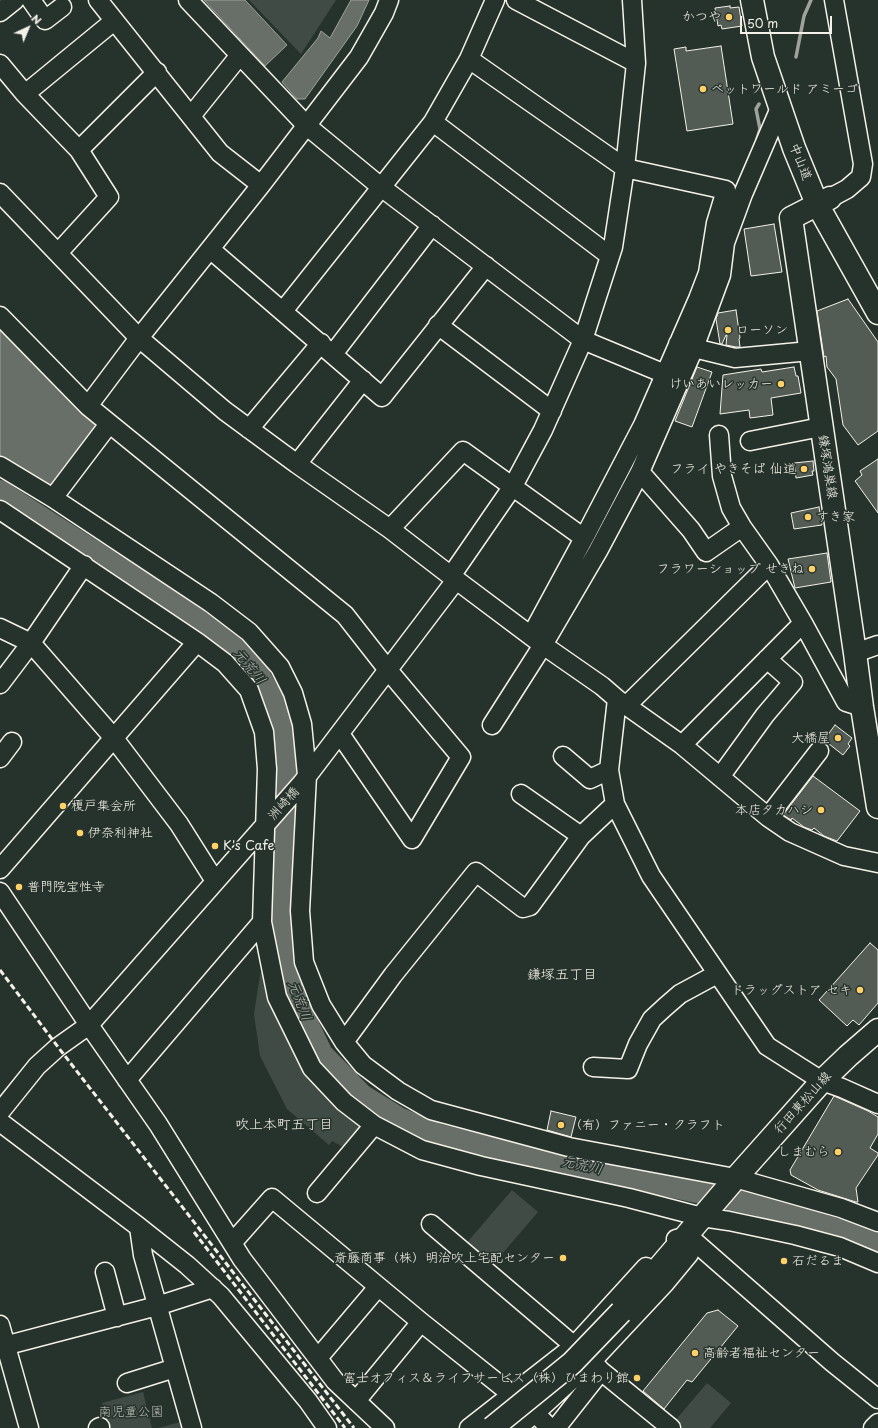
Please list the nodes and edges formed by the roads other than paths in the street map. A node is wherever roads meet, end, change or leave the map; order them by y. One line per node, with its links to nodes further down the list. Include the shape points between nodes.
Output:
1 (15, 0): 13 (street)
2 (31, 0): 12 (street, via 45,20)
3 (98, 0): 14 (street)
4 (188, 0): 15 (street)
5 (389, 0): 24 (street, via 359,57)
6 (495, 0): 16 (street)
7 (516, 0): 17 (street)
8 (632, 0): 17 (street, 洲崎橋)
9 (752, 0): 21 (main road, 中山道, via 763,57)
10 (766, 0): 30 (main road, 中山道, via 777,53)
11 (834, 0): 30 (street, via 863,164 858,180 847,189)
12 (62, 7)
13 (0, 12)
14 (114, 21): 19 (street); 20 (street)
15 (240, 55): 22 (street); 24 (street)
16 (469, 59): 23 (street); 26 (street)
17 (636, 63): 26 (street, 洲崎橋)
18 (0, 64): 20 (street)
19 (157, 72): 22 (street); 25 (street)
20 (25, 94): 25 (street)
21 (780, 108): 30 (main road, 中山道, via 794,148); 43 (street, via 725,243 721,275)
22 (191, 116): 27 (street, via 220,153)
23 (432, 122): 28 (street); 34 (street)
24 (306, 126): 27 (street); 28 (street)
25 (79, 150): 33 (street, via 109,197)
26 (625, 168): 34 (street, 洲崎橋); 43 (street, via 726,190 716,224 708,273)
27 (262, 185): 32 (street)
28 (382, 187): 31 (street); 37 (street)
29 (0, 193): 33 (street)
30 (823, 201): 36 (main road, 中山道); 38 (main road, 中山道); 45 (main road, 鎌塚鴻巣線, via 791,218)
31 (432, 225): 35 (street); 44 (street)
32 (210, 249): 37 (street); 41 (street)
33 (58, 253): 41 (street)
34 (610, 256): 42 (street, 洲崎橋)
35 (486, 266): 40 (street); 42 (street)
36 (878, 285)
37 (282, 311): 44 (street)
38 (878, 313)
39 (0, 316): 48 (street)
40 (438, 326): 47 (street, via 382,397); 49 (street)
41 (139, 338): 48 (street); 52 (street)
42 (583, 340): 46 (street); 49 (street, 洲崎橋)
43 (686, 346): 45 (street, via 735,358); 46 (street); 57 (street)
44 (327, 349): 47 (street); 52 (street)
45 (810, 351): 51 (main road, 鎌塚鴻巣線)
46 (665, 374): 63 (street, via 643,425)
47 (363, 380): 55 (street)
48 (88, 406): 50 (street)
49 (552, 411): 58 (street, 洲崎橋)
50 (109, 424): 59 (street); 75 (street, via 345,615)
51 (821, 427): 54 (street); 73 (main road, 鎌塚鴻巣線)
52 (249, 428): 55 (street)
53 (719, 435): 61 (street, via 722,476 731,508)
54 (750, 441)
55 (297, 464): 62 (street)
56 (0, 466): 59 (street)
57 (640, 472): 61 (street, via 691,530 706,552); 69 (street, via 598,551)
58 (513, 486): 62 (street, via 463,451); 63 (street); 66 (street, 洲崎橋)
59 (53, 498): 89 (street, via 211,603 249,632 280,667 293,694 302,724)
60 (0, 510): 64 (street)
61 (742, 527): 65 (street)
62 (390, 529): 66 (street)
63 (584, 538): 69 (street)
64 (84, 565): 70 (street); 71 (street)
65 (769, 565): 67 (street); 77 (street)
66 (453, 578): 69 (street); 75 (street, 洲崎橋)
67 (803, 623): 74 (street); 78 (street, via 846,702)
68 (0, 628): 71 (street)
69 (537, 641): 77 (street); 79 (street)
70 (197, 642): 81 (street); 94 (street, via 225,663 249,690 253,700 264,732 268,769)
71 (31, 643): 76 (street); 81 (street)
72 (878, 645): 73 (street)
73 (855, 653): 78 (main road, 鎌塚鴻巣線)
74 (767, 659): 83 (street); 88 (street, via 793,682 765,715)
75 (388, 670): 80 (street, 洲崎橋); 80 (street, via 461,757 412,839)
76 (0, 684)
77 (622, 702): 83 (street); 87 (street)
78 (862, 707): 92 (main road, 鎌塚鴻巣線)
79 (492, 725)
80 (340, 734): 89 (street, 洲崎橋)
81 (113, 737): 97 (street); 98 (street, via 179,824)
82 (12, 742): 86 (street)
83 (682, 745): 88 (street)
84 (819, 751): 93 (street)
85 (563, 756): 87 (street, via 590,779)
86 (0, 758)
87 (610, 770): 91 (street)
88 (720, 777): 93 (street)
89 (305, 779): 94 (street, 洲崎橋); 104 (street, via 300,911 304,962 321,1006)
90 (521, 794): 95 (street)
91 (615, 804): 95 (street); 101 (street, via 651,876)
92 (878, 807)
93 (768, 818): 96 (street, via 790,832 844,856)
94 (265, 825): 98 (street, 洲崎橋); 100 (street)
95 (581, 836): 104 (street, via 530,906 523,908 476,872 393,975)
96 (878, 863)
97 (0, 869)
98 (215, 881): 102 (street, 洲崎橋)
99 (0, 892): 102 (street)
100 (262, 922): 106 (street); 111 (street, via 277,997 312,1068 344,1102)
101 (717, 974): 105 (street, via 680,994 664,1006 652,1019 628,1069); 107 (street, via 766,1046)
102 (88, 1025): 106 (street); 109 (street, 洲崎橋, via 58,1046 37,1066)
103 (878, 1030): 107 (main road, 行田東松山線)
104 (344, 1042): 112 (street, via 363,1065 398,1091 431,1110 569,1147)
105 (593, 1067)
106 (127, 1080): 119 (street, via 158,1124)
107 (822, 1081): 108 (street); 112 (main road, 行田東松山線)
108 (878, 1104)
109 (0, 1112)
110 (0, 1122): 117 (street)
111 (374, 1125): 113 (street); 114 (street, via 422,1150 480,1166)
112 (734, 1180): 114 (main road, 行田東松山線); 115 (street, via 841,1208)
113 (317, 1193)
114 (704, 1215): 118 (main road, 行田東松山線); 120 (street, via 840,1247)
115 (878, 1222)
116 (431, 1224): 129 (street)
117 (139, 1227): 123 (street); 124 (street, via 143,1255)
118 (686, 1236): 129 (street, via 669,1241); 131 (street, via 689,1254); 135 (street); 144 (main road, bridge, via 621,1312 572,1363)
119 (232, 1243): 122 (street, via 272,1198); 130 (street)
120 (878, 1263)
121 (105, 1272): 125 (street)
122 (378, 1286): 126 (street); 130 (street)
123 (213, 1288): 124 (street); 141 (street, via 308,1401)
124 (157, 1306): 125 (street); 132 (street)
125 (116, 1316): 128 (street)
126 (421, 1322): 134 (street); 136 (street)
127 (0, 1325): 128 (street)
128 (3, 1346): 139 (street)
129 (574, 1346): 131 (street); 134 (street)
130 (318, 1358): 136 (street, via 335,1381)
131 (597, 1366): 137 (street); 147 (street); 148 (street)
132 (175, 1368): 133 (street); 140 (street)
133 (127, 1383)
134 (512, 1395): 137 (street); 143 (street)
135 (878, 1399)
136 (356, 1401): 142 (street)
137 (535, 1413): 145 (street); 146 (street)
138 (878, 1423): 149 (street)
139 (29, 1428)
140 (192, 1428)
141 (327, 1428)
142 (385, 1428)
143 (469, 1428)
144 (492, 1428)
145 (517, 1428)
146 (550, 1428)
147 (556, 1428)
148 (671, 1428)
149 (873, 1428)

